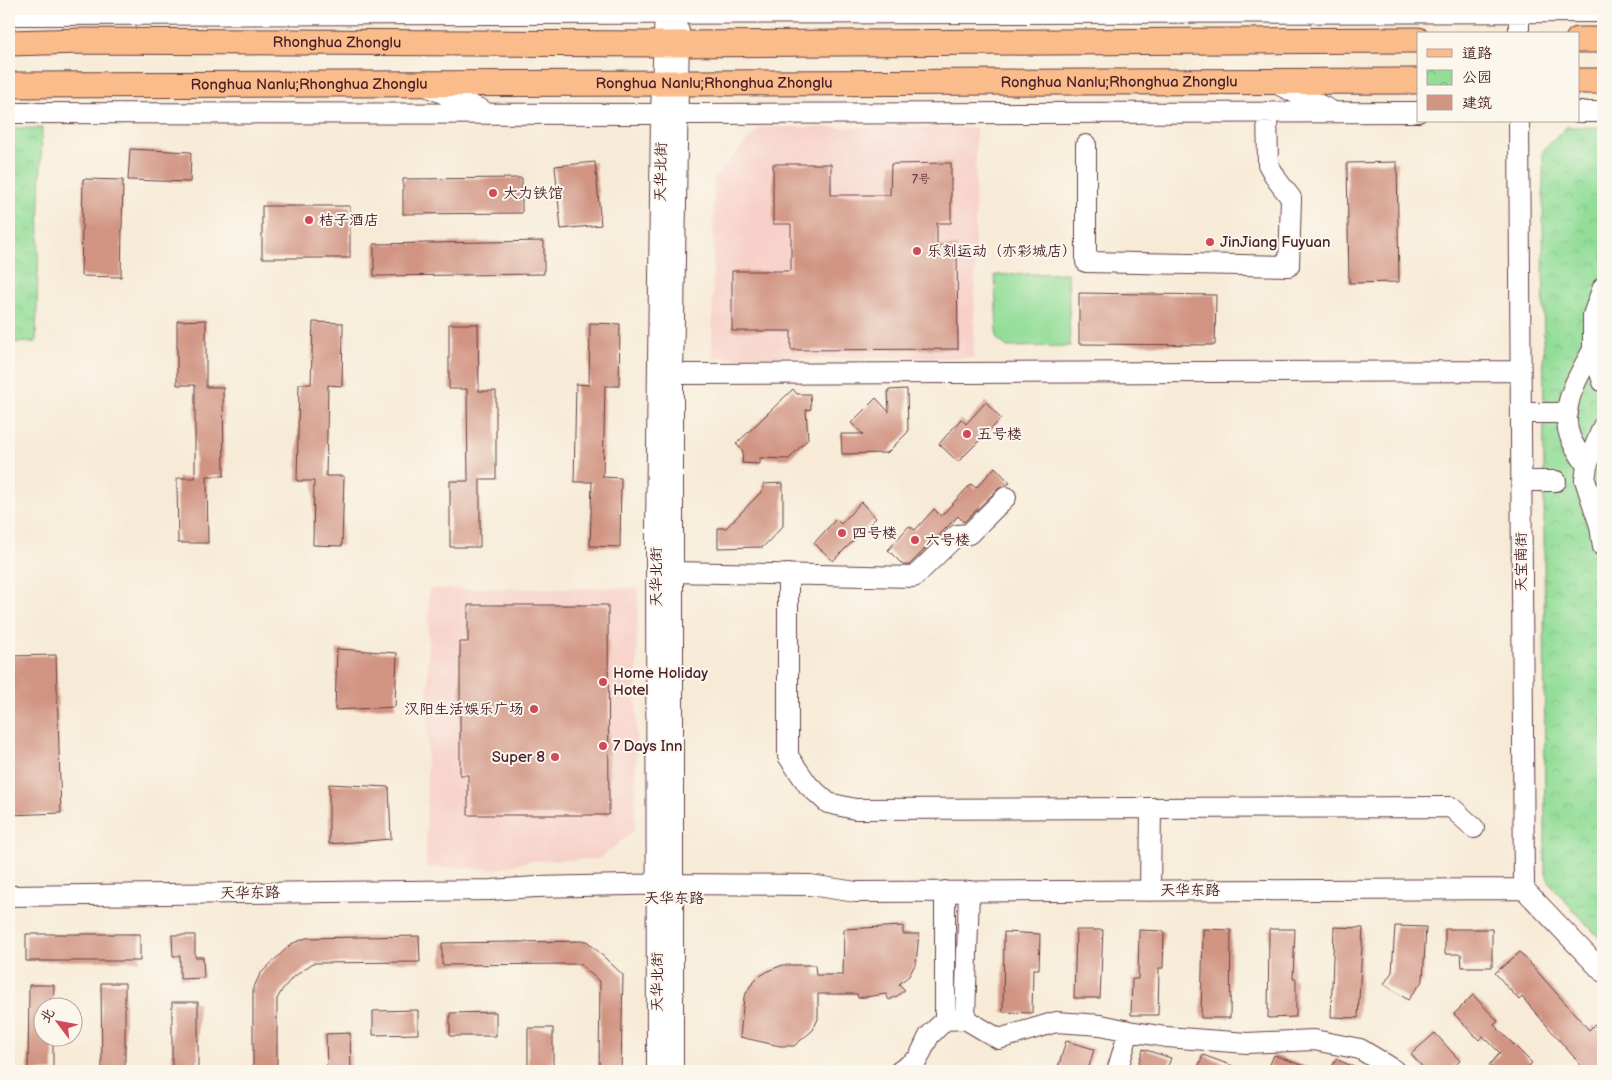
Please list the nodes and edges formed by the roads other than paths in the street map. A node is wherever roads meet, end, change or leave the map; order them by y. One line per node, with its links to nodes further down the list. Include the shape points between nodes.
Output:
1 (1147, 11): 2 (street); 5 (street)
2 (1518, 11): 4 (street); 7 (street)
3 (672, 12): 5 (street); 6 (street); 14 (street, 天华北街)
4 (1603, 12)
5 (874, 14): 13 (street)
6 (18, 16): 11 (street)
7 (1519, 32)
8 (1417, 40): 13 (main road)
9 (1580, 40): 10 (main road)
10 (1603, 40)
11 (83, 42): 12 (main road, Rhonghua Zhonglu); 14 (main road, Rhonghua Zhonglu)
12 (9, 43)
13 (924, 43): 14 (main road)
14 (672, 44): 19 (street, 天华北街)
15 (1417, 81): 18 (main road, Ronghua Nanlu;Rhonghua Zhonglu)
16 (1580, 81): 17 (main road)
17 (1603, 81)
18 (1273, 82): 19 (main road, Ronghua Nanlu;Rhonghua Zhonglu); 23 (street)
19 (670, 83): 20 (main road, Ronghua Nanlu;Rhonghua Zhonglu); 29 (street, 天华北街)
20 (422, 84): 21 (main road, Ronghua Nanlu;Rhonghua Zhonglu); 28 (street)
21 (9, 85)
22 (1267, 112): 23 (street); 29 (street); 31 (street, via 1268,164 1291,198 1290,266 1086,262)
23 (1334, 112): 24 (street)
24 (1417, 112)
25 (1580, 112): 26 (street)
26 (1603, 112)
27 (9, 113): 28 (street)
28 (490, 113): 29 (street)
29 (670, 114): 35 (street, 天华北街); 51 (street, 天华北街, via 656,531)
30 (1519, 122): 34 (street, 天宝南街)
31 (1086, 145)
32 (1603, 287): 33 (street, via 1593,315)
33 (1593, 350): 36 (street); 38 (street, via 1576,379)
34 (1520, 370): 35 (street); 37 (street, 天宝南街)
35 (673, 374): 45 (street, 天华北街)
36 (1603, 382)
37 (1521, 413): 38 (street); 41 (street, 天宝南街)
38 (1568, 413): 40 (street, via 1571,438)
39 (1603, 426): 40 (street)
40 (1584, 476): 44 (street, via 1600,526)
41 (1521, 481): 42 (street); 49 (street, 天宝南街)
42 (1556, 481)
43 (1006, 497): 46 (street, via 969,534 956,535 914,577)
44 (1603, 547)
45 (673, 572): 46 (street); 51 (street, 天华北街)
46 (788, 574): 47 (street, via 788,756 808,785 828,803 855,809)
47 (1151, 808): 48 (street, via 1451,807); 50 (street)
48 (1474, 828)
49 (1524, 889): 50 (street, 天华东路); 55 (street)
50 (1150, 890): 53 (street, 天华东路)
51 (665, 891): 52 (street, 天华东路, via 810,885 856,892); 54 (street, 天华东路, via 536,899 491,890); 59 (street, 天华北街); 60 (street, 天华北街)
52 (945, 891): 53 (street, 天华东路); 56 (street)
53 (969, 891): 56 (street)
54 (9, 896)
55 (1603, 972)
56 (955, 1020): 57 (street, via 999,1040 1056,1022 1101,1025); 61 (street, via 929,1036 918,1059)
57 (1128, 1031): 58 (street, via 1247,1042 1314,1040 1360,1049); 62 (street)
58 (1391, 1070)
59 (657, 1071)
60 (673, 1071)
61 (900, 1071)
62 (1117, 1071)

